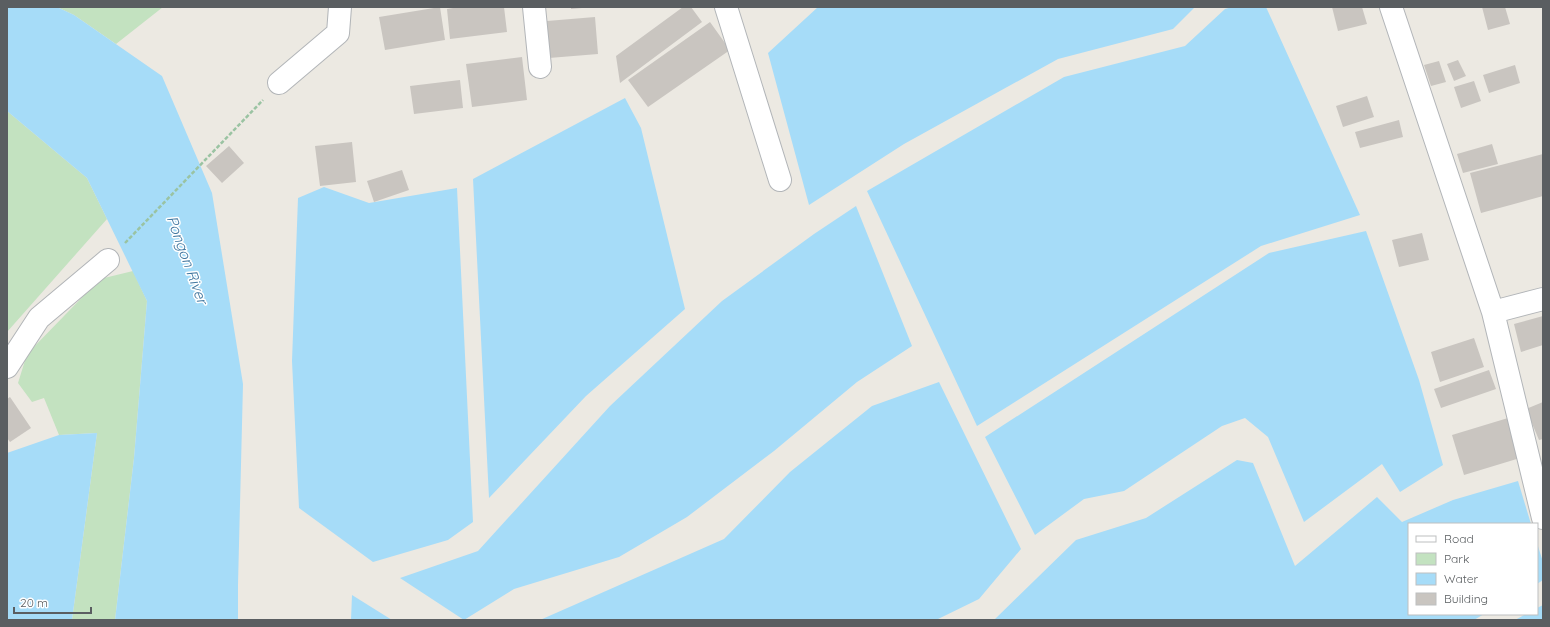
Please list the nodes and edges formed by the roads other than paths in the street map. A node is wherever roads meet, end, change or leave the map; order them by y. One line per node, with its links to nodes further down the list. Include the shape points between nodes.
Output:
1 (340, 7): 6 (street, via 338,34)
2 (534, 7): 5 (street)
3 (726, 7): 7 (street)
4 (1391, 7): 10 (street)
5 (540, 67)
6 (279, 83)
7 (780, 180)
8 (108, 260): 11 (street, via 39,318)
9 (1543, 299): 10 (street)
10 (1493, 312): 12 (street)
11 (7, 367)
12 (1543, 518)

